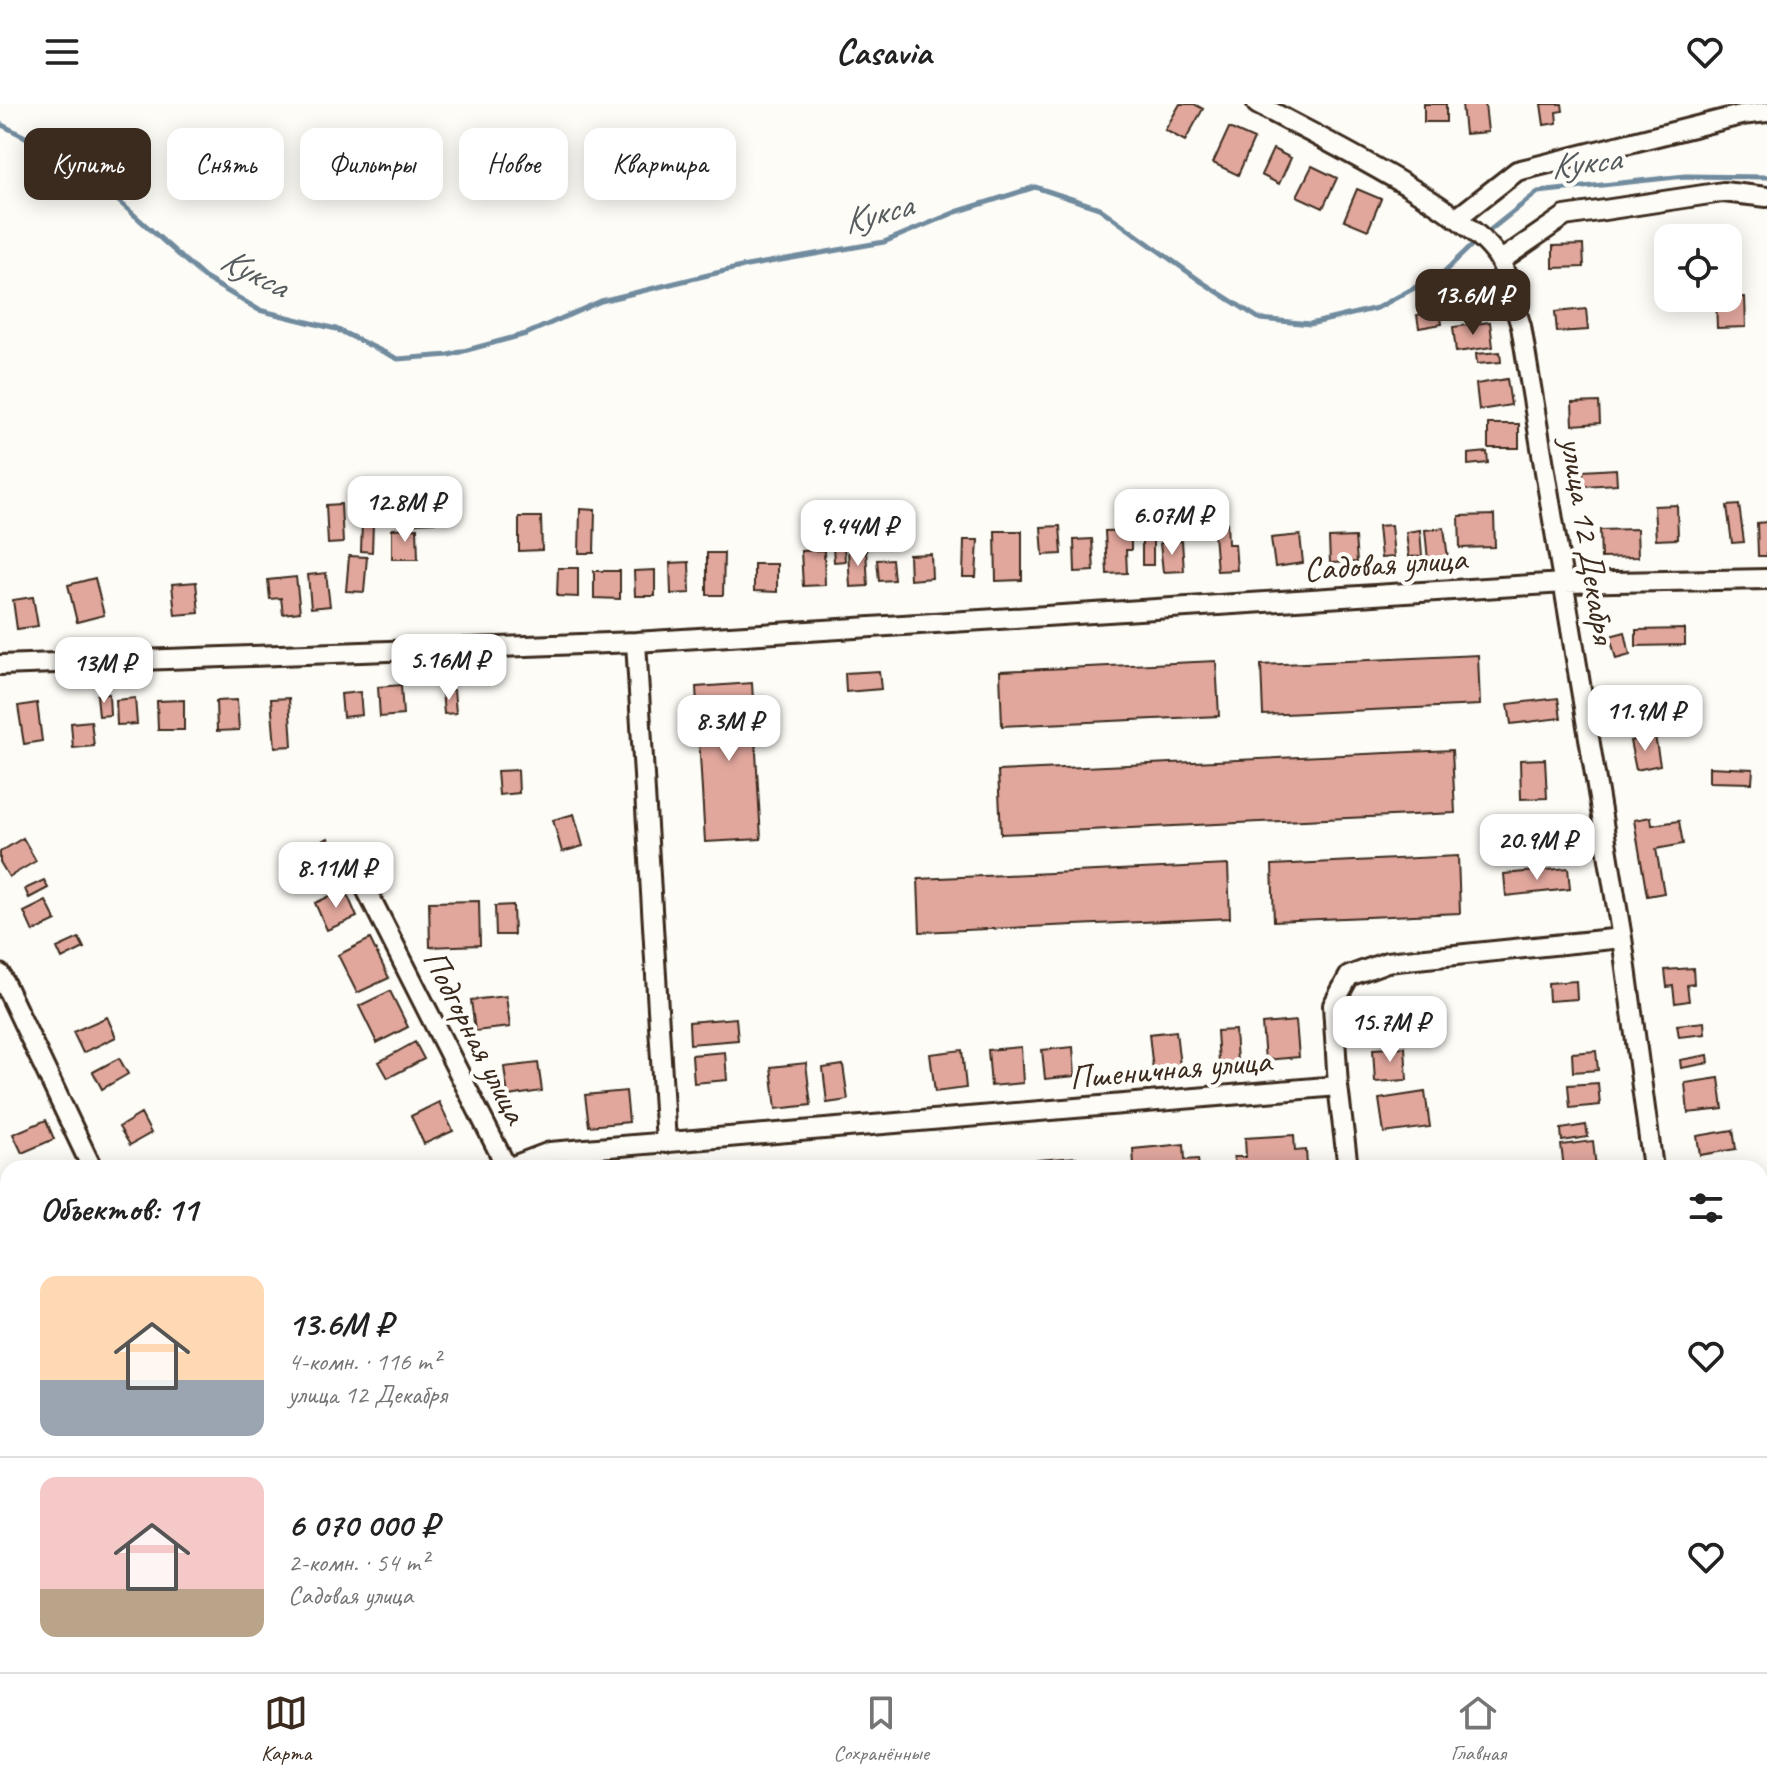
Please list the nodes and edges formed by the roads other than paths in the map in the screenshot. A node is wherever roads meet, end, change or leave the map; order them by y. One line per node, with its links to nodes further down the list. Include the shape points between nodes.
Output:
1 (1257, 104): 4 (street, улица 12 Декабря)
2 (1767, 112): 4 (street, via 1517,171)
3 (1767, 197): 5 (street, via 1723,192 1565,216)
4 (1463, 223): 5 (street, улица 12 Декабря)
5 (1494, 253): 7 (street, улица 12 Декабря, via 1521,326)
6 (1767, 579): 7 (street, Садовая улица)
7 (1564, 583): 8 (street, Садовая улица); 11 (street, улица 12 Декабря)
8 (636, 642): 9 (street, Садовая улица); 14 (street)
9 (0, 665)
10 (367, 891): 16 (street, Подгорная улица)
11 (1622, 938): 13 (street, via 1387,962 1349,976 1333,1005); 19 (street, улица 12 Декабря)
12 (0, 974): 15 (street)
13 (1338, 1086): 14 (street, Пшеничная улица); 18 (street)
14 (666, 1143): 17 (street, Пшеничная улица, via 550,1152)
15 (88, 1160)
16 (504, 1160)
17 (529, 1160)
18 (1347, 1160)
19 (1652, 1160)

